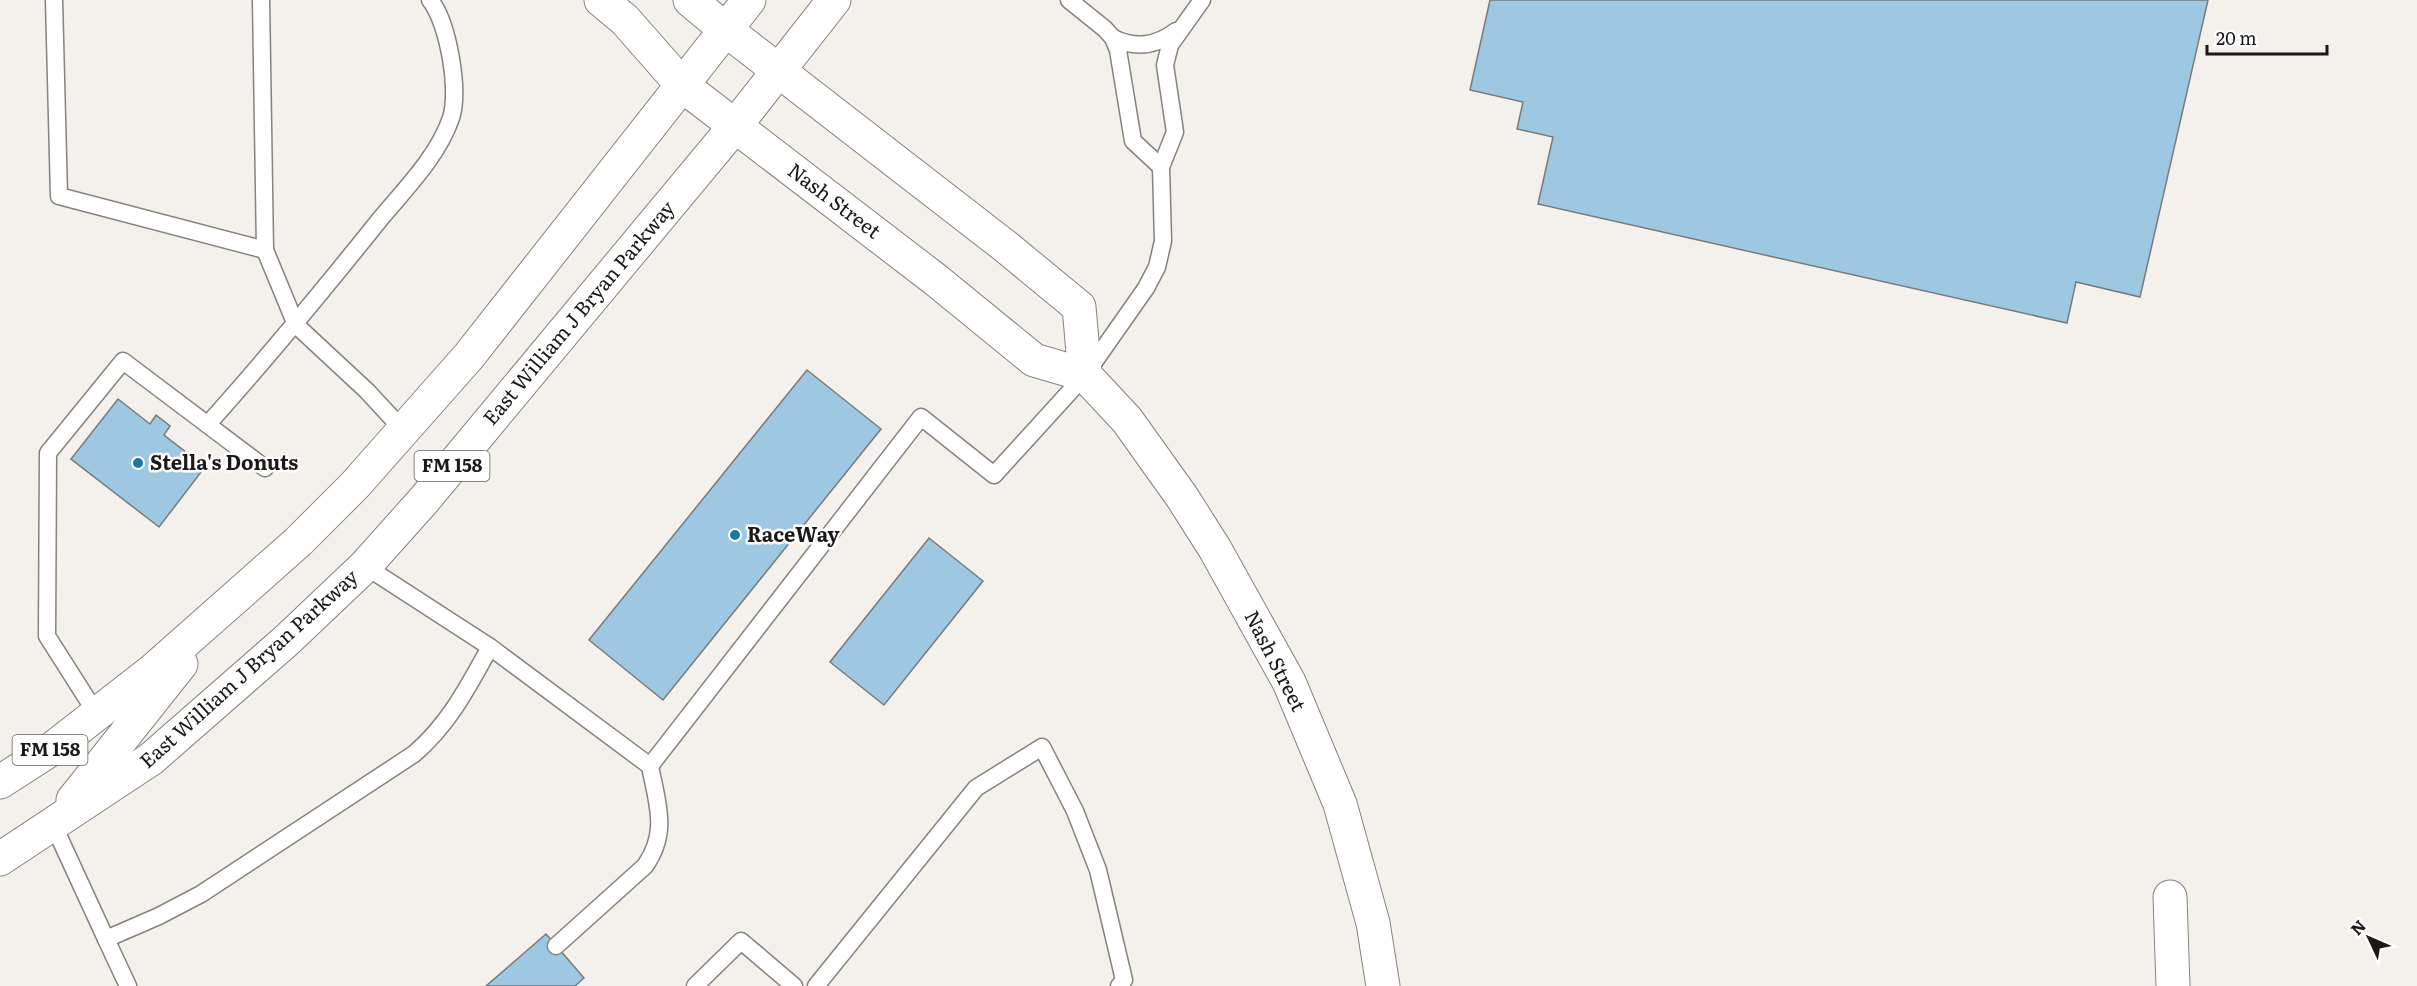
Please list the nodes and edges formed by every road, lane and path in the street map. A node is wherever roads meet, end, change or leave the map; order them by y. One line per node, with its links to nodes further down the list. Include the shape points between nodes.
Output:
1 (54, 0): 17 (lane, via 59,196)
2 (261, 0): 17 (lane)
3 (430, 0): 18 (lane, via 438,9 454,66 452,117 431,156)
4 (602, 0): 14 (main road, Nash Street, via 625,20)
5 (690, 0): 11 (main road)
6 (749, 0): 11 (main road, FM 158)
7 (834, 0): 13 (main road, East William J Bryan Parkway / FM 158)
8 (1069, 0): 12 (lane)
9 (1202, 0): 10 (lane)
10 (1181, 27): 12 (lane, via 1160,42 1148,45 1124,44); 16 (lane, via 1170,45 1165,65 1175,132)
11 (726, 30): 13 (main road); 14 (main road, FM 158)
12 (1113, 38): 16 (lane, via 1133,141)
13 (778, 70): 15 (main road, East William J Bryan Parkway / FM 158); 19 (main road, via 1079,307)
14 (683, 86): 15 (main road, Nash Street); 21 (main road, FM 158, via 469,356)
15 (735, 126): 19 (main road, Nash Street, via 1034,360); 23 (main road, East William J Bryan Parkway / FM 158)
16 (1161, 167): 19 (lane, via 1163,241 1157,267)
17 (265, 250): 18 (lane)
18 (296, 325): 20 (lane); 21 (lane)
19 (1085, 375): 27 (lane, via 994,475 921,417); 39 (main road, Nash Street, via 1128,420 1182,497 1289,682 1340,804 1372,923)
20 (208, 424): 22 (lane); 26 (lane, via 123,361 48,453 47,636)
21 (404, 431): 24 (main road, FM 158, via 313,527)
22 (265, 468)
23 (365, 566): 25 (lane); 29 (main road, East William J Bryan Parkway / FM 158, via 151,759)
24 (229, 604): 26 (main road, FM 158, via 152,671); 29 (main road)
25 (490, 647): 27 (lane); 32 (lane, via 459,703 414,754 201,894)
26 (96, 713): 28 (main road, FM 158, via 53,748)
27 (650, 766): 33 (lane, via 661,821 654,853 645,866)
28 (0, 782)
29 (53, 824): 30 (main road, East William J Bryan Parkway / FM 158); 32 (lane)
30 (0, 859)
31 (2170, 897): 40 (main road)
32 (106, 939): 35 (lane)
33 (556, 946)
34 (1122, 984): 38 (lane, via 1098,870 1075,811 1042,747 976,788)
35 (128, 986)
36 (695, 986): 37 (lane, via 741,941)
37 (794, 986)
38 (816, 986)
39 (1383, 986)
40 (2172, 986)

